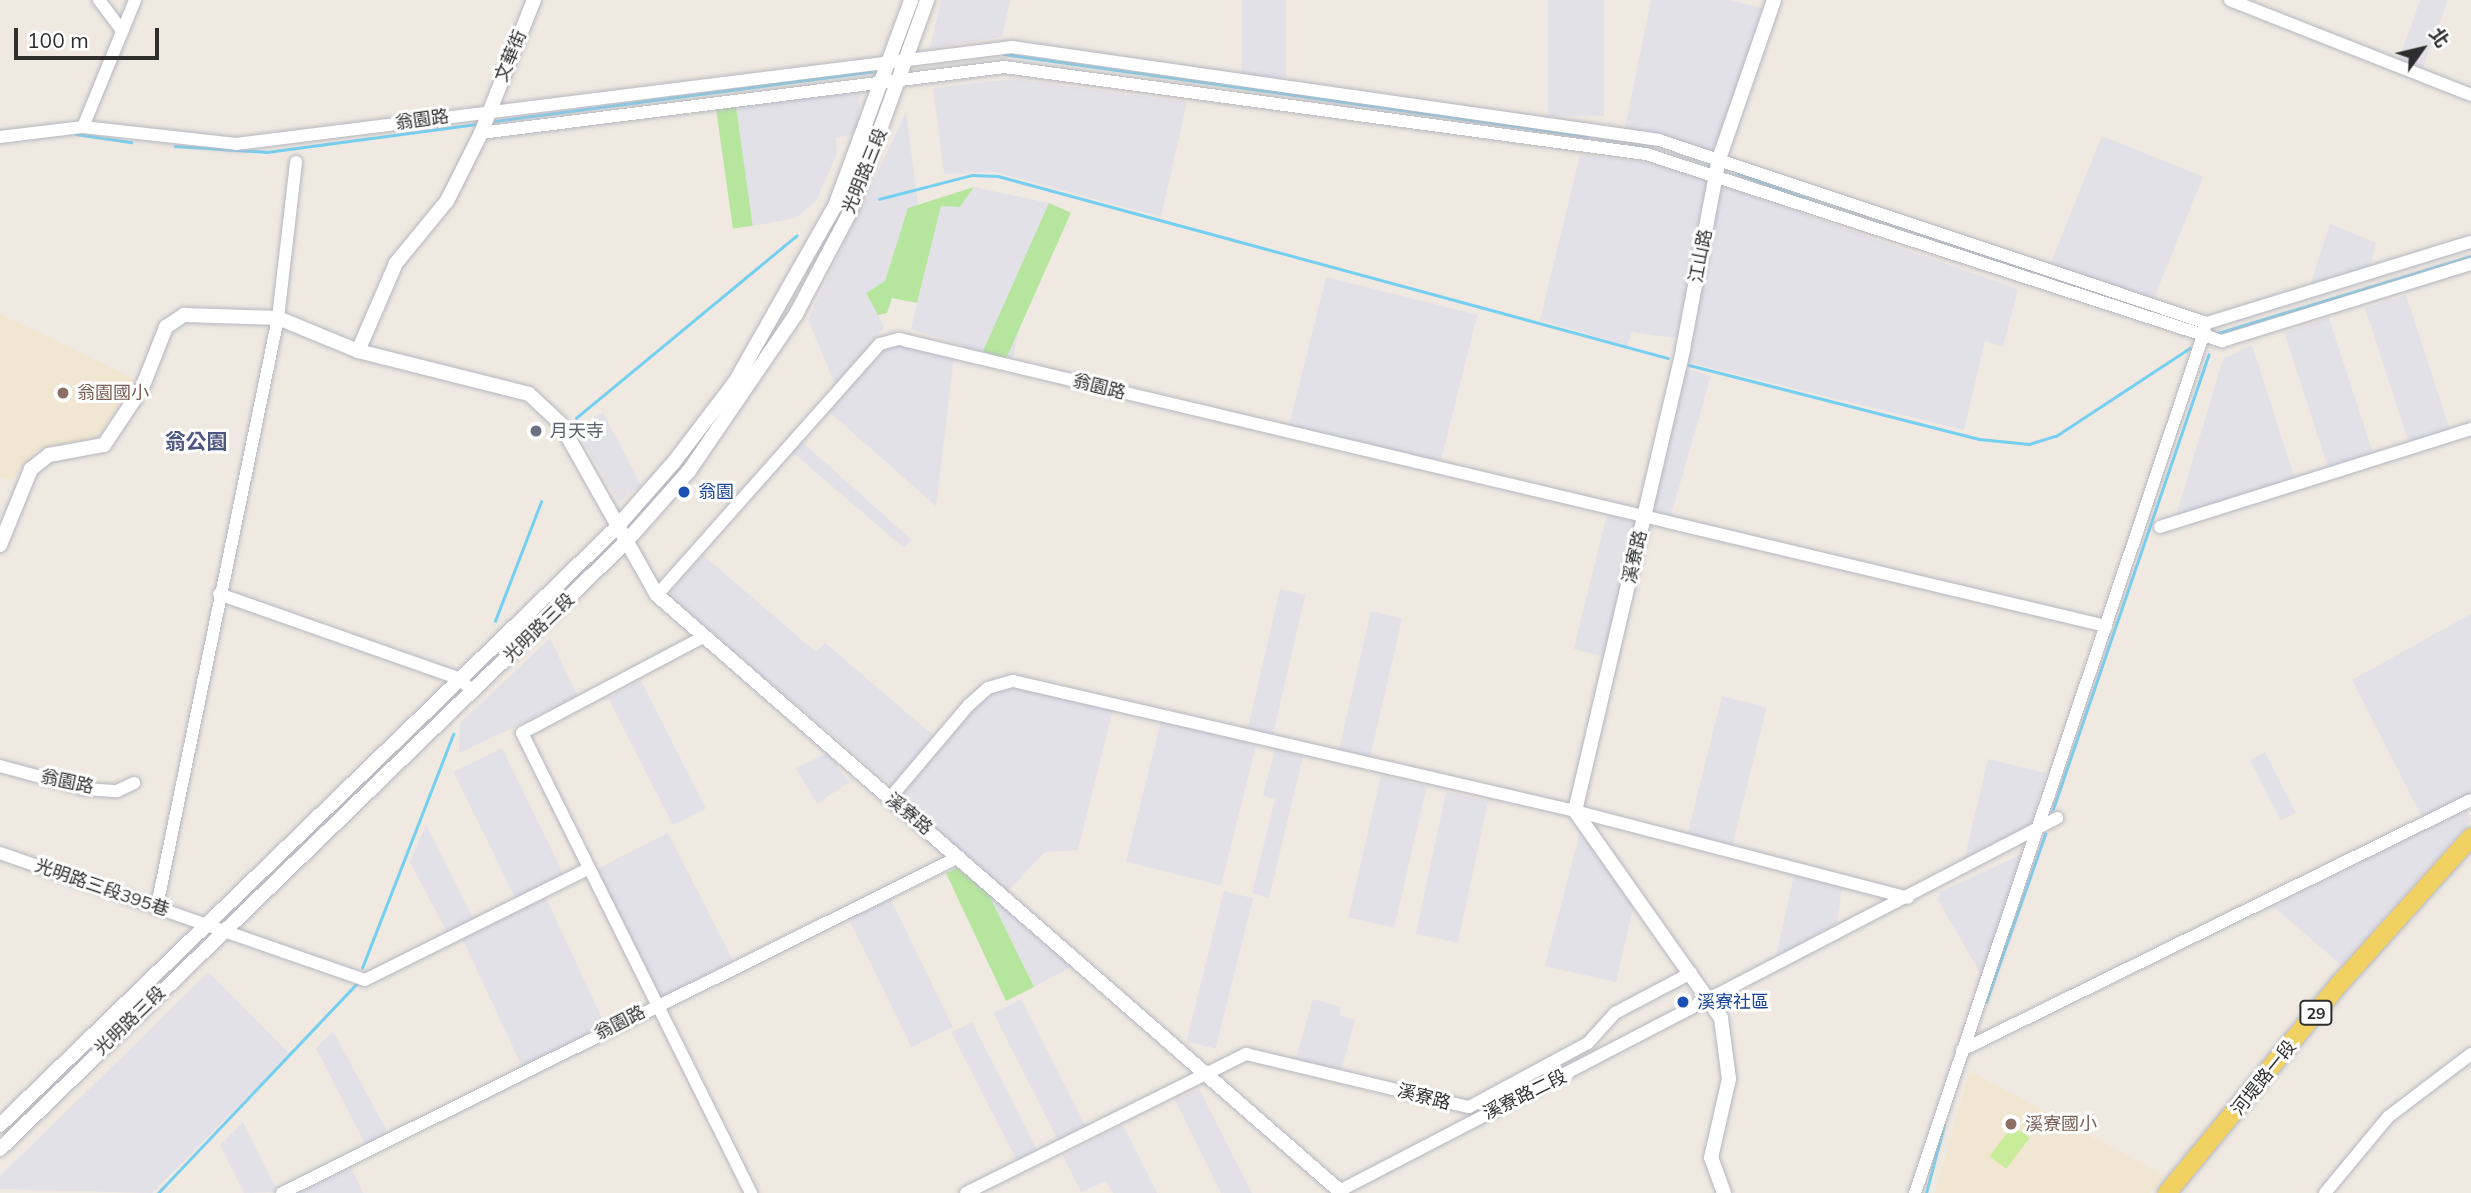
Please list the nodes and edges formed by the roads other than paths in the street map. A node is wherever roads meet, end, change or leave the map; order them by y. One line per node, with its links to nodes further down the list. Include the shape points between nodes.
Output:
1 (99, 0): 8 (street)
2 (135, 0): 8 (street)
3 (534, 0): 14 (street, 文華街)
4 (911, 0): 10 (street, 光明路三段)
5 (927, 0): 9 (street, 光明路三段)
6 (1774, 0): 18 (street, 江山路)
7 (2230, 0): 13 (street)
8 (122, 31): 15 (street)
9 (908, 58): 10 (street, 翁園路); 11 (street, 光明路三段); 18 (street, 翁園路, via 1012,47 1572,125 1659,139)
10 (891, 61): 12 (street, 光明路三段); 14 (street, 翁園路)
11 (902, 76): 12 (street); 20 (street, via 1004,67 1646,154); 31 (street, 光明路三段, via 850,212 796,314 722,428)
12 (886, 78): 16 (street); 30 (street, 光明路三段, via 835,206 790,291 735,382)
13 (2471, 95)
14 (488, 111): 15 (street, 翁園路, via 236,144); 16 (street)
15 (83, 127): 17 (street, 翁園路)
16 (481, 133): 26 (street, via 447,201 396,264)
17 (0, 137)
18 (1719, 159): 20 (street, 江山路); 24 (street, 翁園路)
19 (296, 163): 23 (street)
20 (1717, 175): 25 (street); 28 (street, 江山路)
21 (2471, 242): 24 (street)
22 (2471, 264): 25 (street, via 2222,341)
23 (278, 318): 26 (street); 32 (street, via 184,315 166,327 114,435 95,450 39,460); 33 (street)
24 (2207, 323): 25 (street)
25 (2204, 336): 35 (street)
26 (358, 351): 30 (street, via 529,394 546,405)
27 (2471, 429): 29 (street)
28 (1644, 518): 34 (street, 翁園路, via 899,339 880,344); 35 (street, 翁園路); 43 (street, 溪寮路)
29 (2161, 527)
30 (615, 528): 31 (street, 溪寮路); 37 (street, 光明路三段)
31 (625, 544): 34 (street, 溪寮路); 38 (street, 光明路三段)
32 (0, 545)
33 (219, 594): 37 (street); 51 (street)
34 (657, 595): 36 (street, 溪寮路)
35 (2106, 626): 45 (street)
36 (705, 636): 41 (street, 溪寮路); 49 (street, via 522,733)
37 (460, 679): 38 (street); 52 (street, 光明路三段)
38 (473, 692): 53 (street, 光明路三段)
39 (0, 766): 40 (street, 翁園路, via 85,789 117,791)
40 (134, 783)
41 (890, 798): 43 (street, via 969,705 988,688 1013,681); 48 (street, 溪寮路)
42 (2471, 800): 57 (street)
43 (1575, 811): 50 (street); 54 (street)
44 (2057, 818): 45 (street, 溪寮路二段)
45 (2036, 829): 50 (street, 溪寮路二段); 57 (street)
46 (2471, 837): 68 (main road, 河堤路一段 / 29, via 2341,982)
47 (0, 853): 51 (street, 光明路三段395巷)
48 (959, 857): 56 (street, 翁園路); 59 (street, 溪寮路)
49 (588, 869): 53 (street, via 365,980); 56 (street)
50 (1908, 898): 55 (street, 溪寮路二段)
51 (157, 906): 52 (street, 光明路三段395巷)
52 (203, 924): 53 (street); 60 (street, 光明路三段)
53 (226, 932): 61 (street, 光明路三段)
54 (1691, 973): 55 (street); 59 (street, 溪寮路, via 1615,1013 1588,1043 1469,1107 1258,1054)
55 (1708, 997): 62 (street, 溪寮路二段); 66 (street, via 1730,1057 1711,1158)
56 (656, 1005): 63 (street, 翁園路); 64 (street)
57 (1962, 1050): 67 (street)
58 (2471, 1054): 69 (street, via 2388,1116)
59 (1208, 1072): 62 (street, 溪寮路); 65 (street, 溪寮路)
60 (0, 1125)
61 (0, 1149)
62 (1341, 1191)
63 (282, 1193)
64 (751, 1193)
65 (966, 1193)
66 (1724, 1193)
67 (1915, 1193)
68 (2167, 1193)
69 (2325, 1193)

